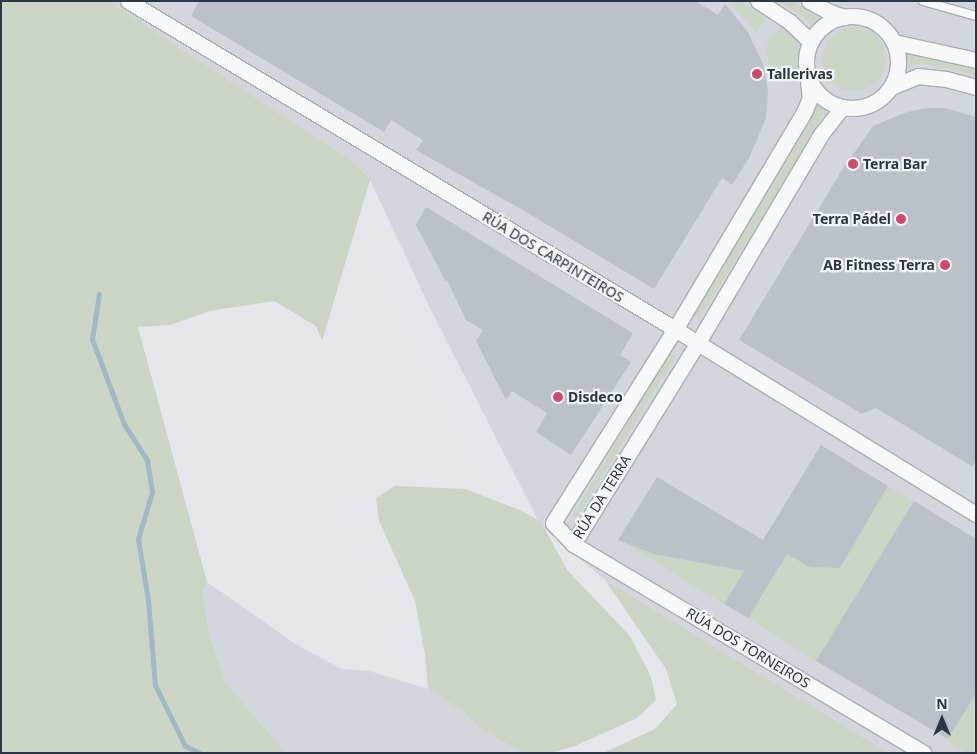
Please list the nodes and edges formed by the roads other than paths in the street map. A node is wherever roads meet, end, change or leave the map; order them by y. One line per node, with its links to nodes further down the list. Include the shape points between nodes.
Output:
1 (128, 1): 14 (street, RÚA DOS CARPINTEIROS)
2 (758, 1): 7 (street, via 790,22)
3 (809, 1): 5 (street)
4 (923, 1): 6 (lane)
5 (844, 16): 7 (street, via 830,21); 8 (street, via 859,16 873,21)
6 (976, 16)
7 (811, 42): 10 (street)
8 (894, 42): 9 (street); 11 (street, via 898,64)
9 (976, 60)
10 (807, 71): 13 (street, via 819,94); 14 (street, RÚA DA TERRA, via 810,98 804,112)
11 (891, 87): 12 (street, via 918,76); 13 (street, via 878,100 861,107)
12 (976, 87)
13 (842, 107): 15 (street, RÚA DA TERRA, via 822,132)
14 (674, 330): 15 (street, RÚA DOS CARPINTEIROS); 17 (street, RÚA DA TERRA, via 552,523)
15 (697, 344): 16 (street, RÚA DOS CARPINTEIROS); 17 (street, RÚA DA TERRA)
16 (976, 514)
17 (573, 544): 18 (street, RÚA DOS TORNEIROS)
18 (923, 753)

